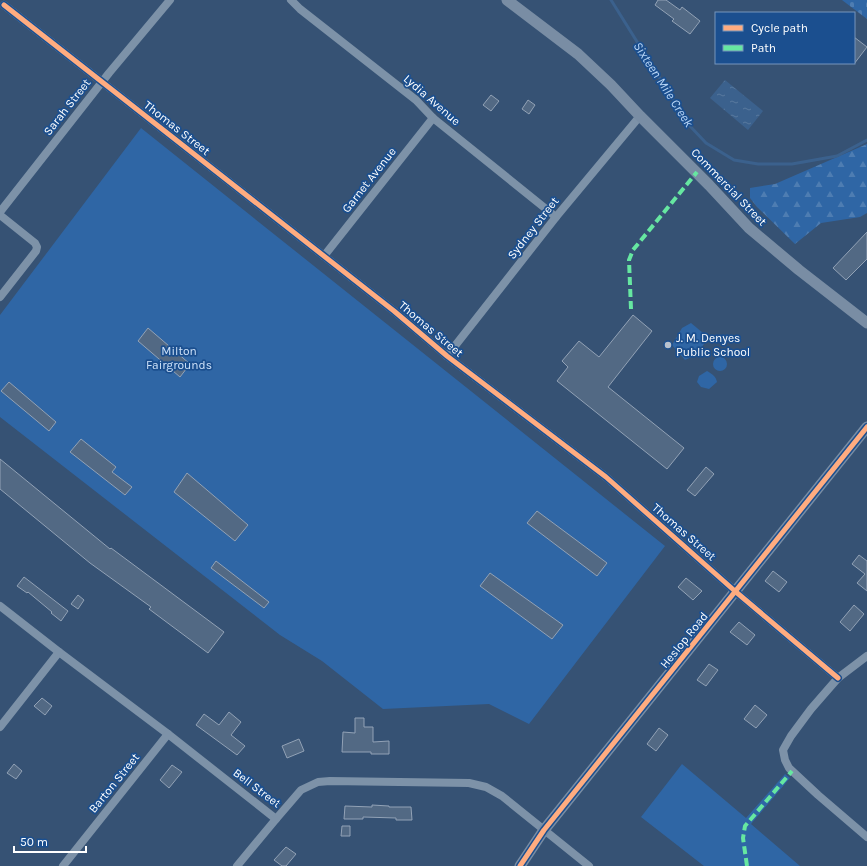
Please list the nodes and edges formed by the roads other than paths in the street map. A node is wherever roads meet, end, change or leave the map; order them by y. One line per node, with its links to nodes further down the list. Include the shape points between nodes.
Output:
1 (170, 0): 5 (street, Sarah Street)
2 (291, 0): 7 (street, Lydia Avenue, via 416,100)
3 (507, 0): 6 (street, Commercial Street, via 578,54)
4 (4, 5): 5 (street, Thomas Street)
5 (103, 82): 8 (street, Sarah Street); 11 (street, Thomas Street)
6 (640, 116): 10 (street, Sydney Street); 13 (street, Commercial Street, via 755,233)
7 (433, 118): 10 (street, Lydia Avenue); 11 (street, Garnet Avenue)
8 (0, 212)
9 (0, 215): 12 (street, via 32,240 37,247)
10 (556, 218): 14 (street, Sydney Street)
11 (324, 256): 14 (street, Thomas Street)
12 (0, 297)
13 (867, 323)
14 (447, 356): 16 (street, Thomas Street, via 606,477)
15 (867, 428): 16 (street, Heslop Road)
16 (736, 592): 20 (street, Thomas Street); 24 (street, Heslop Road)
17 (0, 606): 18 (street, Bell Street)
18 (58, 652): 21 (street); 22 (street, Bell Street)
19 (867, 656): 20 (street)
20 (838, 678): 25 (street, via 811,709 783,750 789,768)
21 (0, 727)
22 (168, 734): 23 (street, Bell Street); 26 (street, Barton Street)
23 (276, 818): 24 (street, Bell Street, via 301,790 318,782 469,783 486,787 502,796); 27 (street)
24 (544, 830): 28 (street, Heslop Road); 29 (street, Bell Street)
25 (867, 837)
26 (63, 866)
27 (237, 866)
28 (520, 866)
29 (589, 866)

